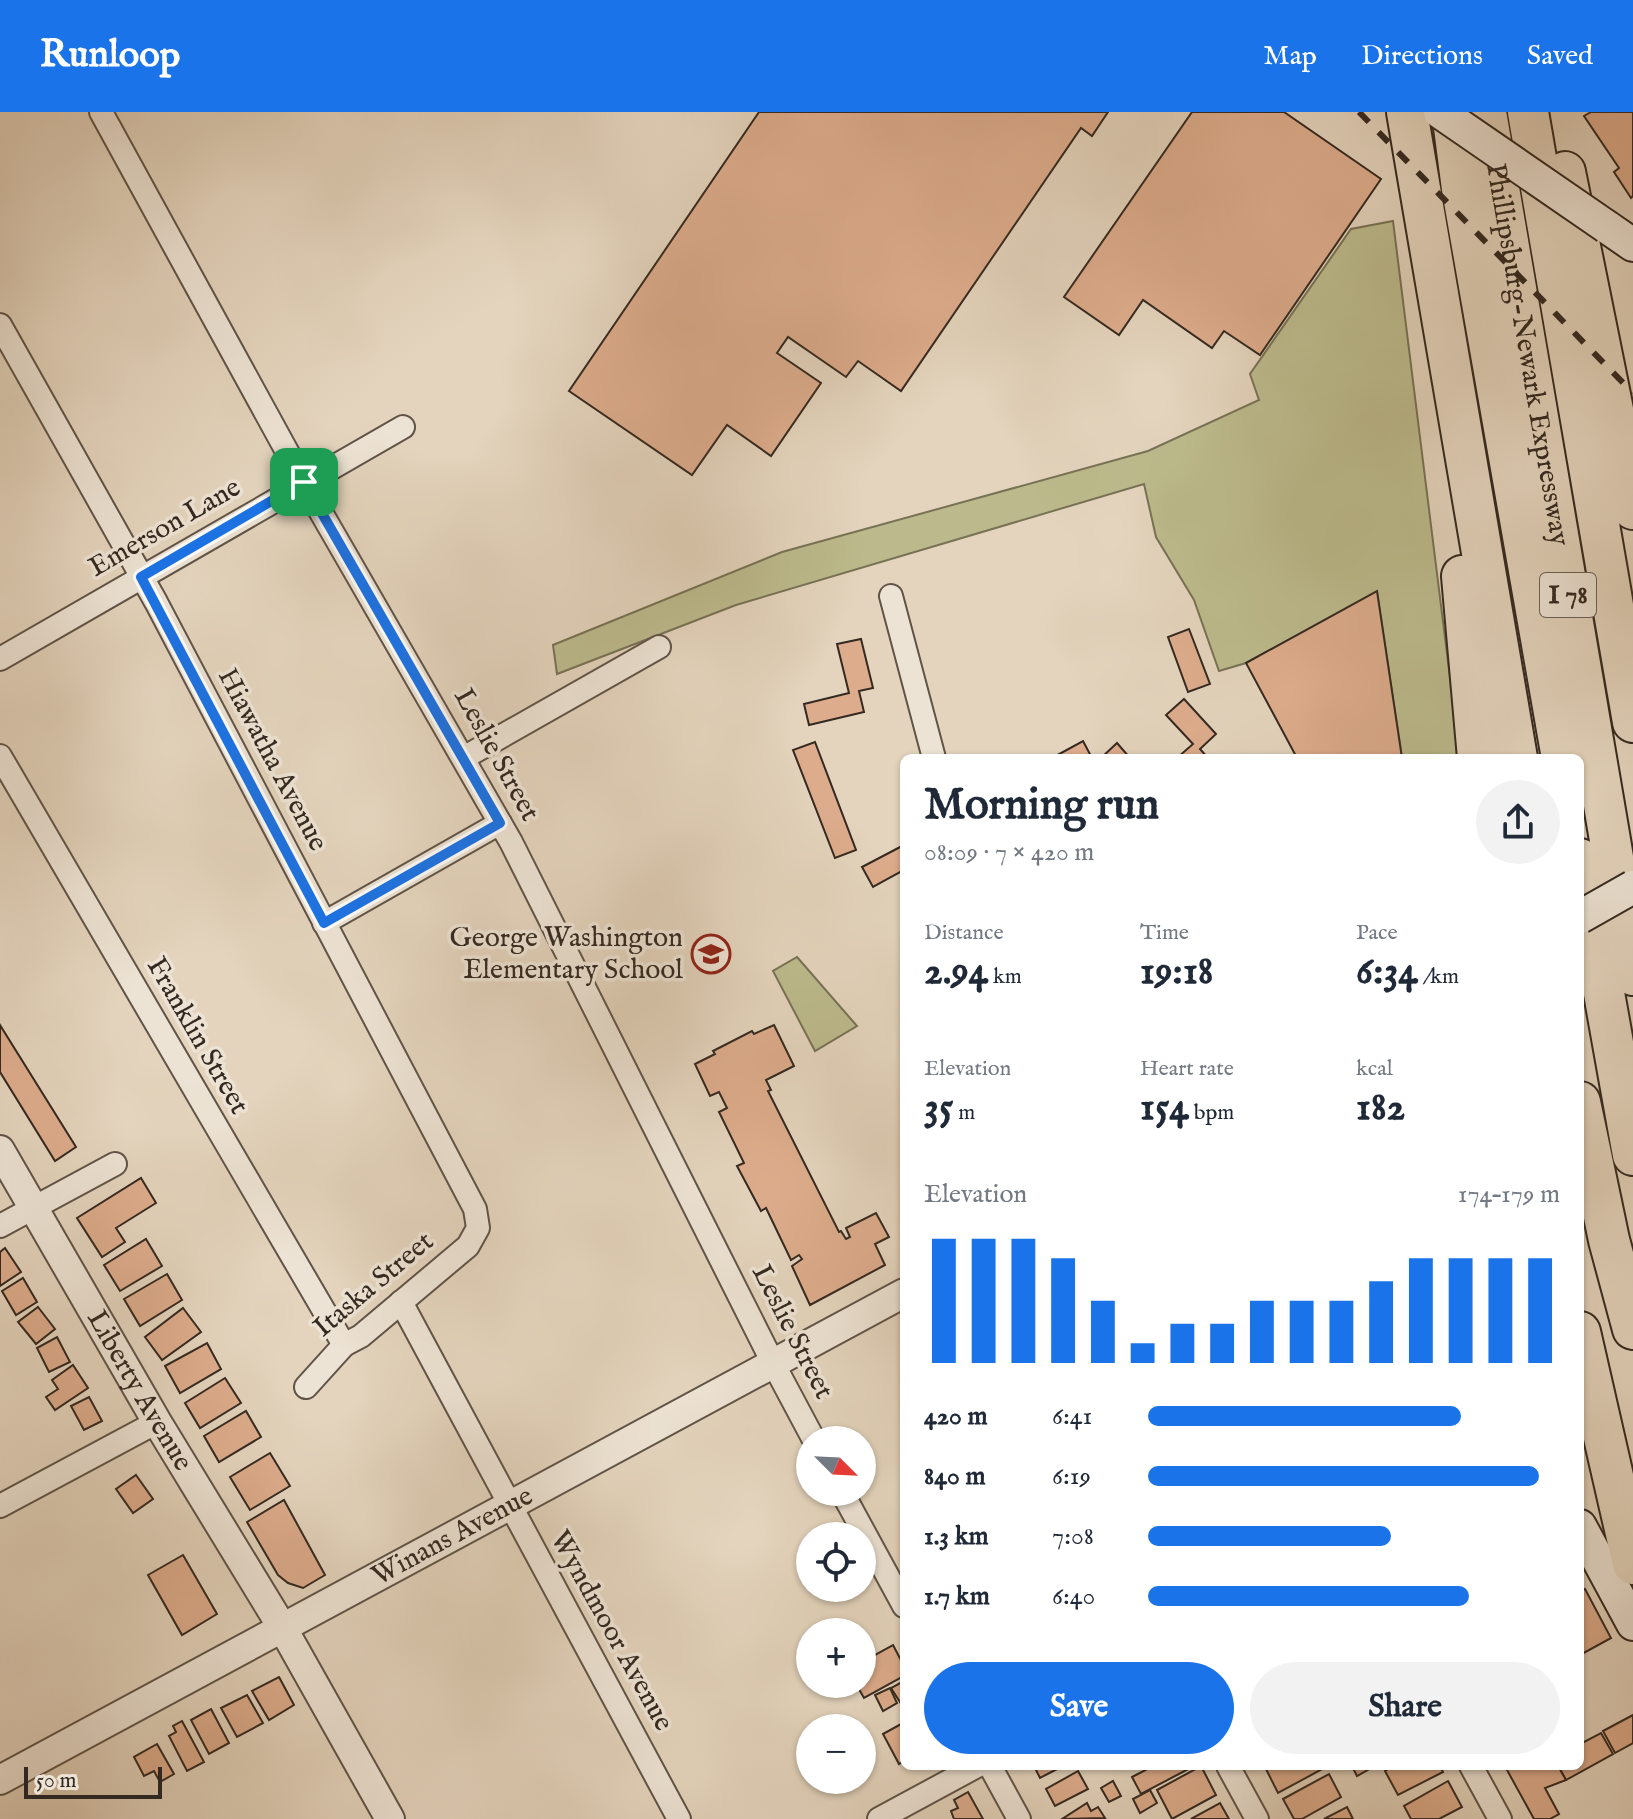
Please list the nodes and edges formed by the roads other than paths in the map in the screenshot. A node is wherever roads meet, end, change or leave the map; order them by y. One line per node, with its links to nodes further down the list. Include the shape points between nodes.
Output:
1 (101, 112): 12 (street, Leslie Street)
2 (1407, 112): 10 (highway)
3 (1440, 112): 8 (main road, bridge)
4 (1452, 112): 22 (highway, Phillipsburg-Newark Expressway / I 78)
5 (1486, 112): 30 (highway, Phillipsburg-Newark Expressway / I 78)
6 (1528, 112): 18 (highway, Phillipsburg-Newark Expressway / I 78)
7 (1554, 112): 13 (highway)
8 (1633, 245)
9 (0, 325): 14 (street, Hiawatha Avenue)
10 (1457, 412): 20 (highway, via 1460,559); 21 (highway)
11 (403, 427): 12 (street, Emerson Lane)
12 (304, 482): 14 (street, Emerson Lane); 24 (street, Leslie Street)
13 (1633, 509)
14 (141, 577): 17 (street, Emerson Lane); 29 (street, Hiawatha Avenue)
15 (891, 596): 19 (street)
16 (659, 647): 24 (street)
17 (0, 659)
18 (1633, 722)
19 (933, 754)
20 (1478, 754)
21 (1516, 754)
22 (1561, 754)
23 (0, 756): 41 (street, Franklin Street)
24 (465, 757): 25 (street, Leslie Street)
25 (500, 823): 29 (street); 43 (street, Leslie Street)
26 (1584, 881): 33 (highway)
27 (1633, 887): 28 (main road, bridge)
28 (1584, 915)
29 (324, 923): 37 (street, Hiawatha Avenue, via 475,1209)
30 (1633, 975)
31 (1584, 1121): 40 (highway)
32 (0, 1150): 35 (street, Liberty Avenue)
33 (1633, 1155)
34 (115, 1164): 35 (street)
35 (34, 1207): 36 (street); 45 (street, Liberty Avenue)
36 (0, 1226)
37 (478, 1228): 39 (street, Itaska Street, via 468,1246)
38 (900, 1295): 43 (street, Winans Avenue)
39 (401, 1302): 41 (street, Itaska Street); 47 (street, Wyndmoor Avenue)
40 (1633, 1329)
41 (344, 1345): 44 (street, Itaska Street)
42 (1584, 1350): 51 (highway)
43 (773, 1363): 46 (street, Leslie Street); 47 (street, Winans Avenue)
44 (306, 1387)
45 (157, 1422): 48 (street); 54 (street, Liberty Avenue)
46 (807, 1426)
47 (508, 1505): 54 (street, Winans Avenue); 61 (street, Wyndmoor Avenue)
48 (0, 1506)
49 (850, 1506): 52 (street)
50 (1584, 1533): 53 (main road)
51 (1633, 1564)
52 (900, 1599)
53 (1633, 1624)
54 (282, 1627): 59 (street, Winans Avenue); 60 (street, Liberty Avenue)
55 (970, 1770): 62 (street)
56 (992, 1770): 63 (street)
57 (1230, 1770): 64 (street)
58 (1473, 1770): 65 (street)
59 (0, 1780)
60 (390, 1819)
61 (679, 1819)
62 (879, 1819)
63 (1019, 1819)
64 (1257, 1819)
65 (1500, 1819)

